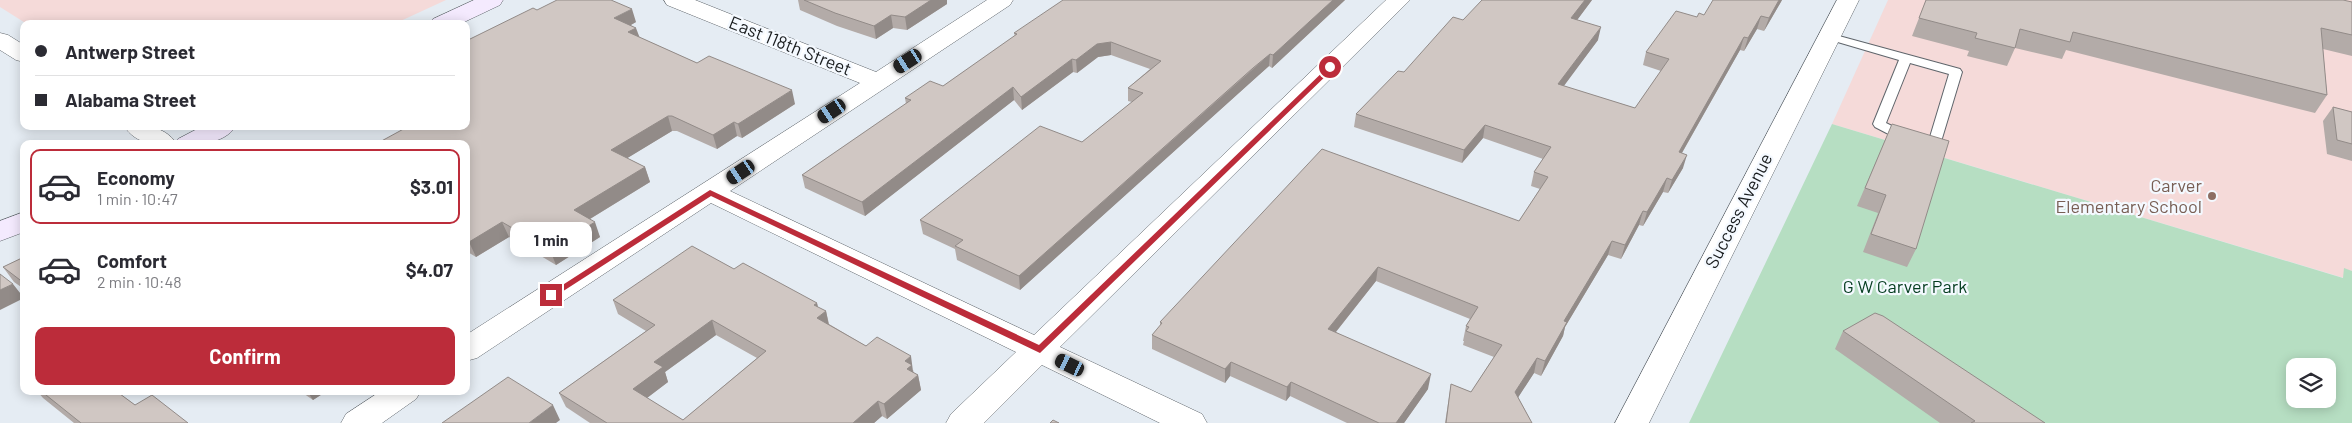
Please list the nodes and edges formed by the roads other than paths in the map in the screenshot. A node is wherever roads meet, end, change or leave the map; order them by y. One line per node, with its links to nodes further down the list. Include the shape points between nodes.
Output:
1 (492, 0): 6 (main road)
2 (675, 0): 11 (street, East 118th Street)
3 (1002, 0): 11 (street)
4 (1400, 0): 20 (street)
5 (1848, 0): 7 (street, Success Avenue)
6 (450, 20)
7 (1828, 36): 10 (lane); 25 (street, Success Avenue)
8 (0, 40): 9 (street)
9 (20, 52)
10 (1906, 58): 10 (lane, via 1956,72 1935,142 1904,137 1879,124)
11 (877, 81): 16 (street)
12 (142, 130): 14 (street)
13 (216, 130): 15 (main road)
14 (158, 140)
15 (195, 140)
16 (710, 192): 19 (street); 20 (street)
17 (20, 223): 18 (main road)
18 (0, 232)
19 (473, 336)
20 (1040, 350): 23 (street); 24 (street)
21 (399, 395): 22 (street)
22 (358, 423)
23 (963, 423)
24 (1190, 423)
25 (1632, 423)

